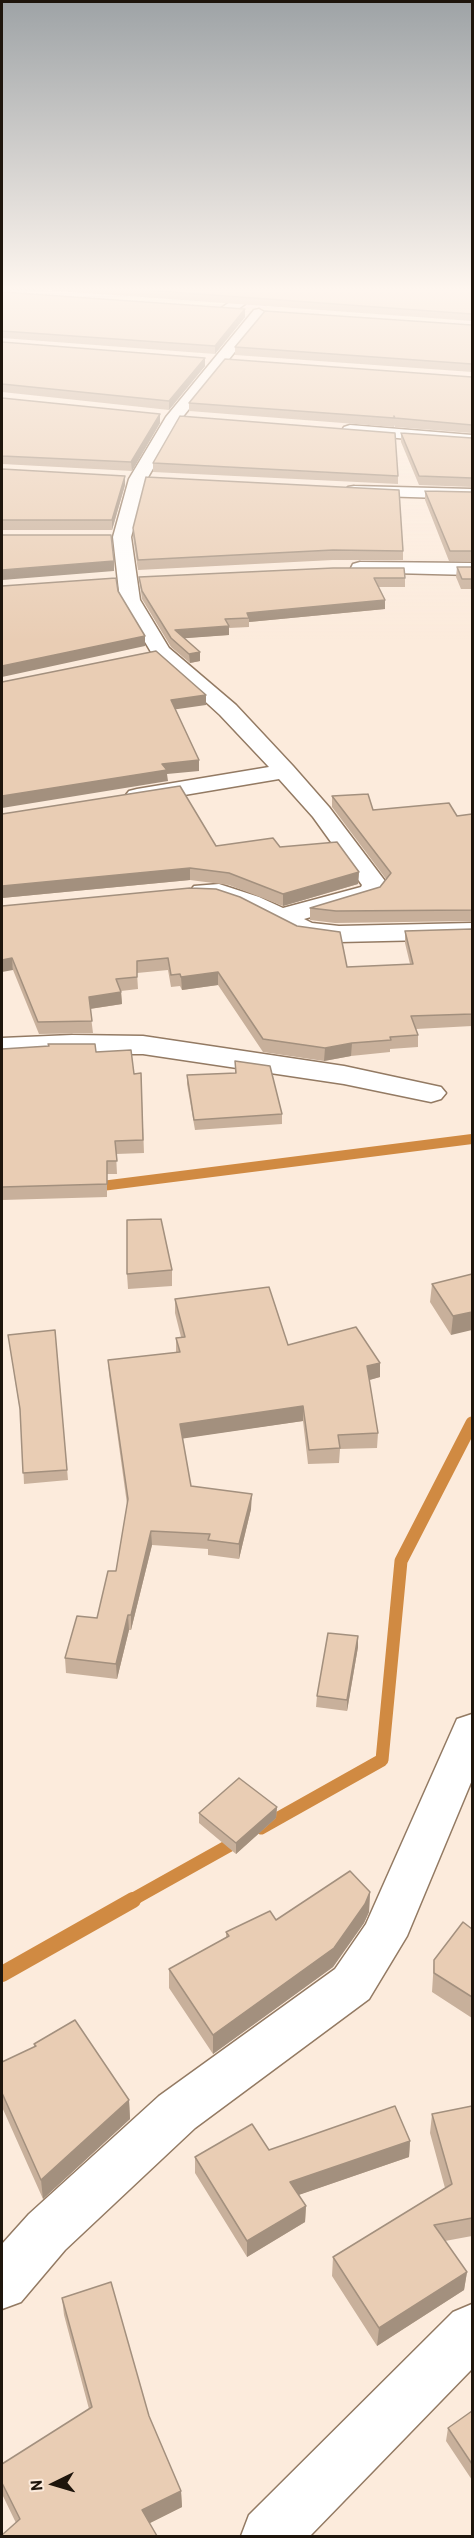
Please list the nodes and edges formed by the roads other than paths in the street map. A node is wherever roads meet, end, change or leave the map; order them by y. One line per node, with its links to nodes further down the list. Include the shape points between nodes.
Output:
1 (185, 405): 3 (street)
2 (151, 415): 3 (street)
3 (174, 417): 4 (street); 8 (street)
4 (198, 419)
5 (329, 429): 6 (street)
6 (472, 440)
7 (116, 478): 8 (street)
8 (138, 479): 9 (street); 13 (street)
9 (161, 480)
10 (342, 490): 11 (street)
11 (472, 494)
12 (100, 537): 13 (street)
13 (122, 537): 17 (street)
14 (345, 568): 15 (street)
15 (472, 569)
16 (151, 577): 17 (street)
17 (128, 578): 18 (street); 19 (street, via 130,600)
18 (105, 580)
19 (161, 652): 20 (street); 21 (street, via 228,710)
20 (138, 657)
21 (285, 771): 22 (street); 24 (street, via 375,885 370,892)
22 (110, 800)
23 (178, 892): 24 (street, via 219,892)
24 (281, 917): 25 (street, via 306,930 339,934)
25 (472, 931)
26 (2, 1046): 27 (street, via 143,1045 344,1075)
27 (431, 1093)
28 (472, 1731): 29 (street, via 384,1936 352,1984 177,2112 47,2232)
29 (2, 2283)
30 (472, 2331): 31 (street)
31 (270, 2536)

